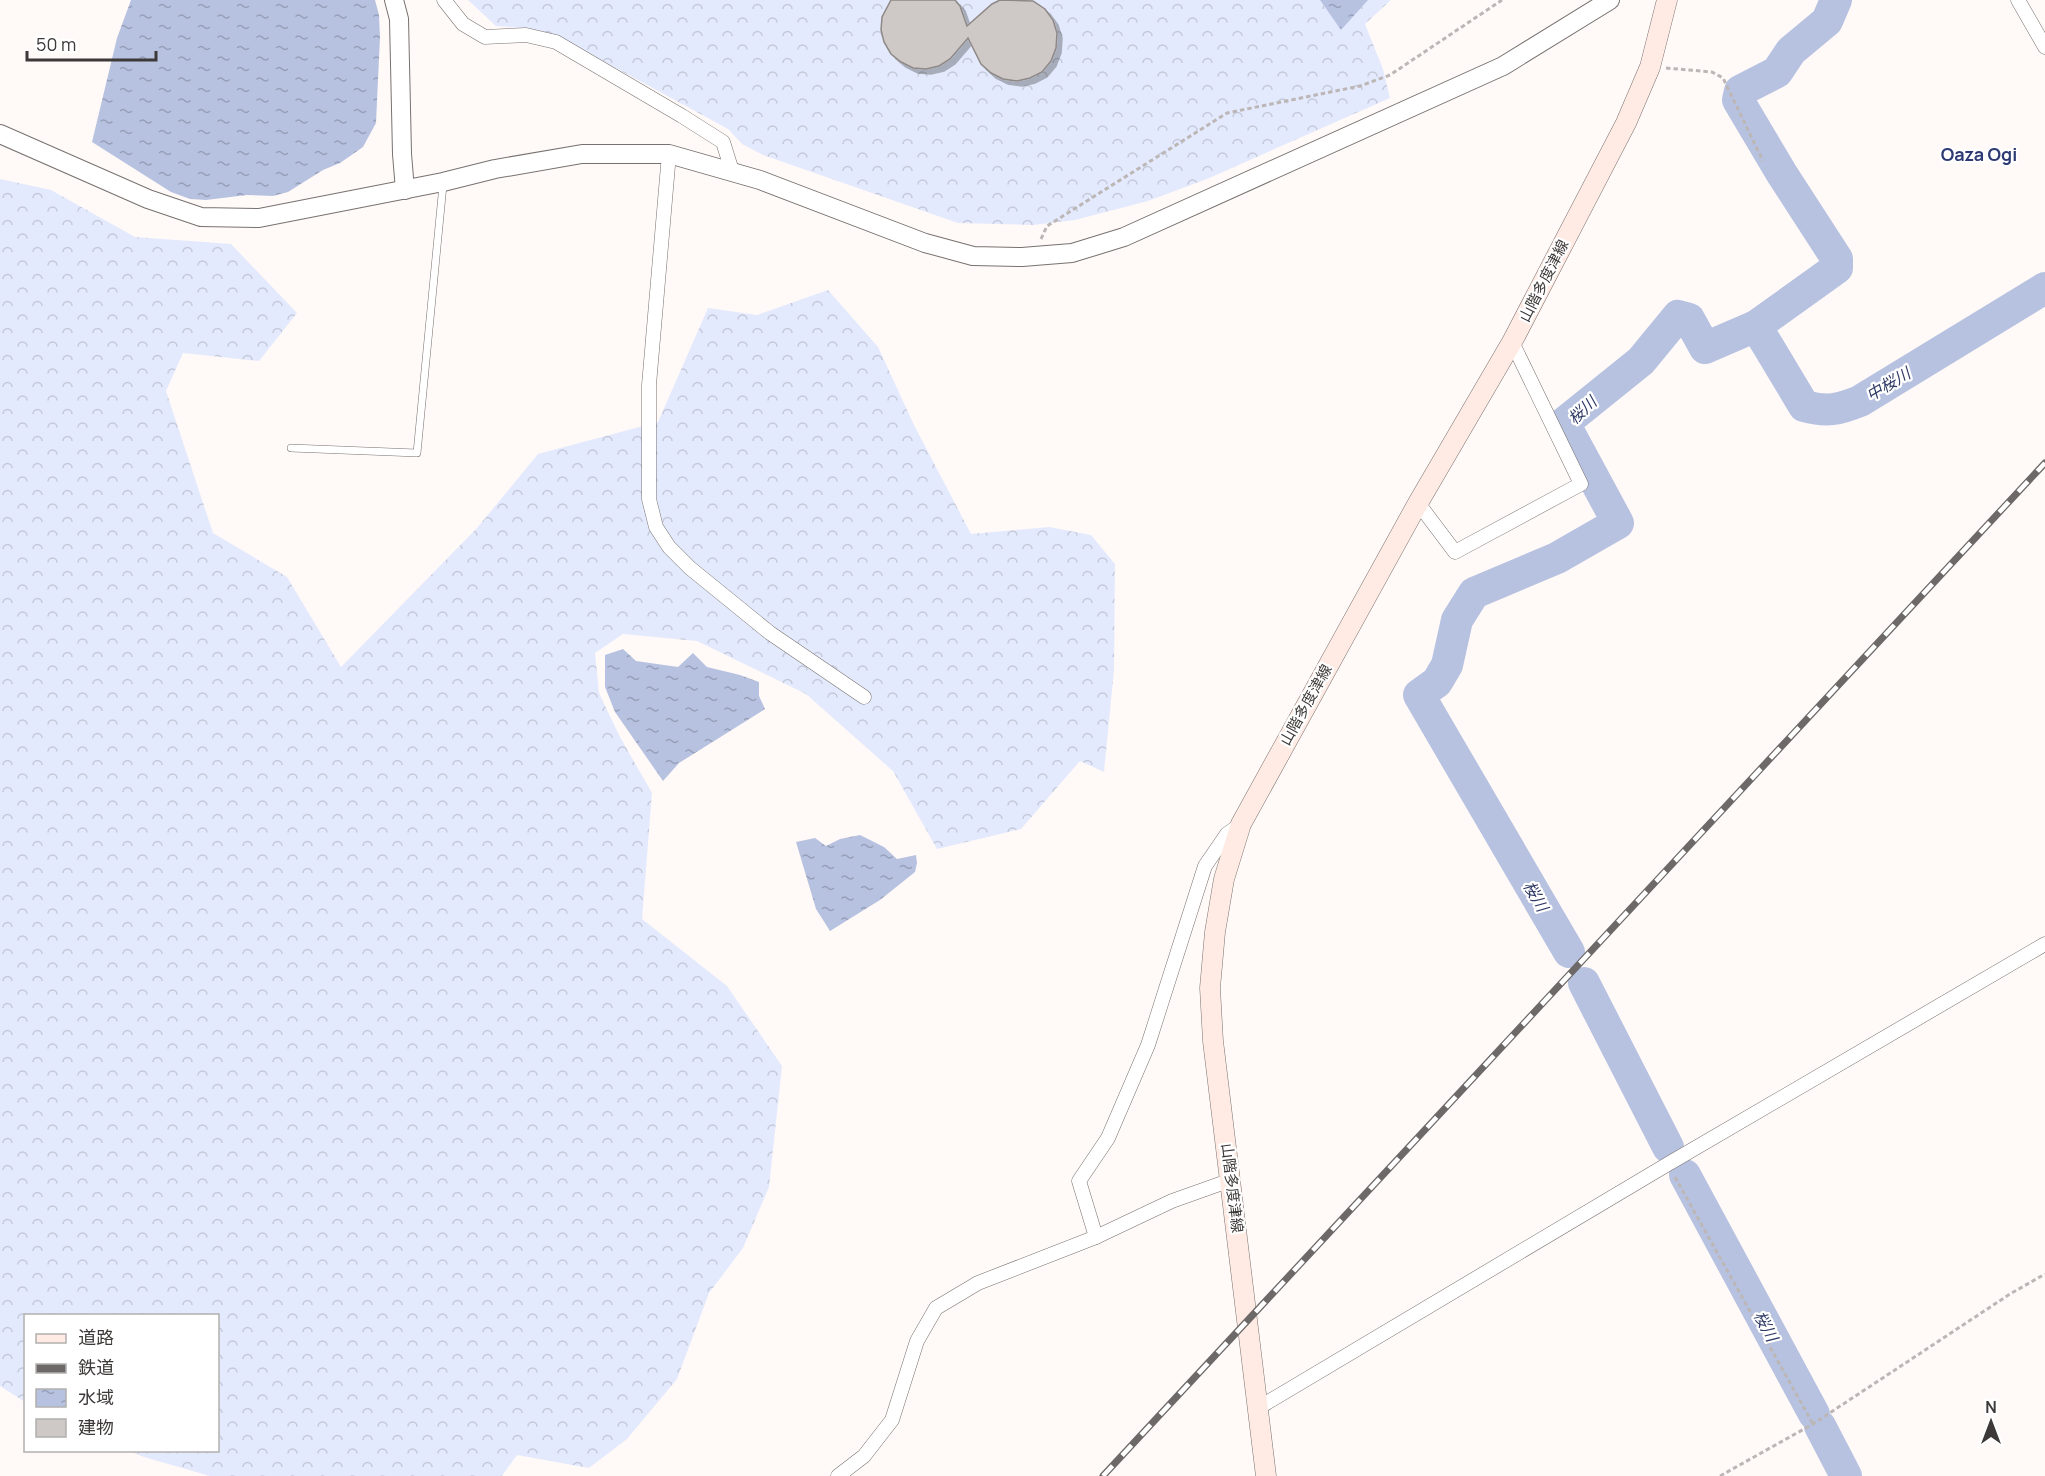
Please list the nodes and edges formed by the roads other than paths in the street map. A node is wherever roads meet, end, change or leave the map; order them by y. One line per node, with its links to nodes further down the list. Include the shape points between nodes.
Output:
1 (394, 0): 11 (street, via 399,19)
2 (444, 0): 9 (street, via 463,24 485,37 526,35 556,42 682,116 723,142)
3 (1610, 0): 9 (street, via 1503,66 1134,232 1072,254 973,256 925,243)
4 (1667, 0): 12 (main road, 山階多度津線, via 1650,67 1626,123)
5 (2018, 0): 6 (street)
6 (2045, 47)
7 (0, 134): 11 (street, via 148,199 201,217 259,218)
8 (669, 154): 9 (street); 10 (street, via 582,154); 15 (street, via 650,385 650,499 656,527 669,548 690,568 770,633)
9 (732, 171)
10 (443, 182): 11 (street); 13 (lane, via 417,453)
11 (405, 189)
12 (1512, 342): 14 (main road, 山階多度津線); 14 (street, via 1581,484 1455,552)
13 (291, 448)
14 (1418, 503): 16 (main road, 山階多度津線)
15 (864, 697)
16 (1241, 824): 18 (main road, 山階多度津線, via 1224,879 1210,988); 19 (street, via 1227,834 1205,866 1148,1045 1108,1138 1079,1181)
17 (2045, 944): 20 (street)
18 (1231, 1179): 19 (street, via 1172,1201); 20 (main road, 山階多度津線)
19 (1096, 1237): 21 (street, via 978,1283 936,1308 917,1341 892,1420 864,1456)
20 (1258, 1408): 22 (main road, 山階多度津線)
21 (838, 1476)
22 (1266, 1476)

